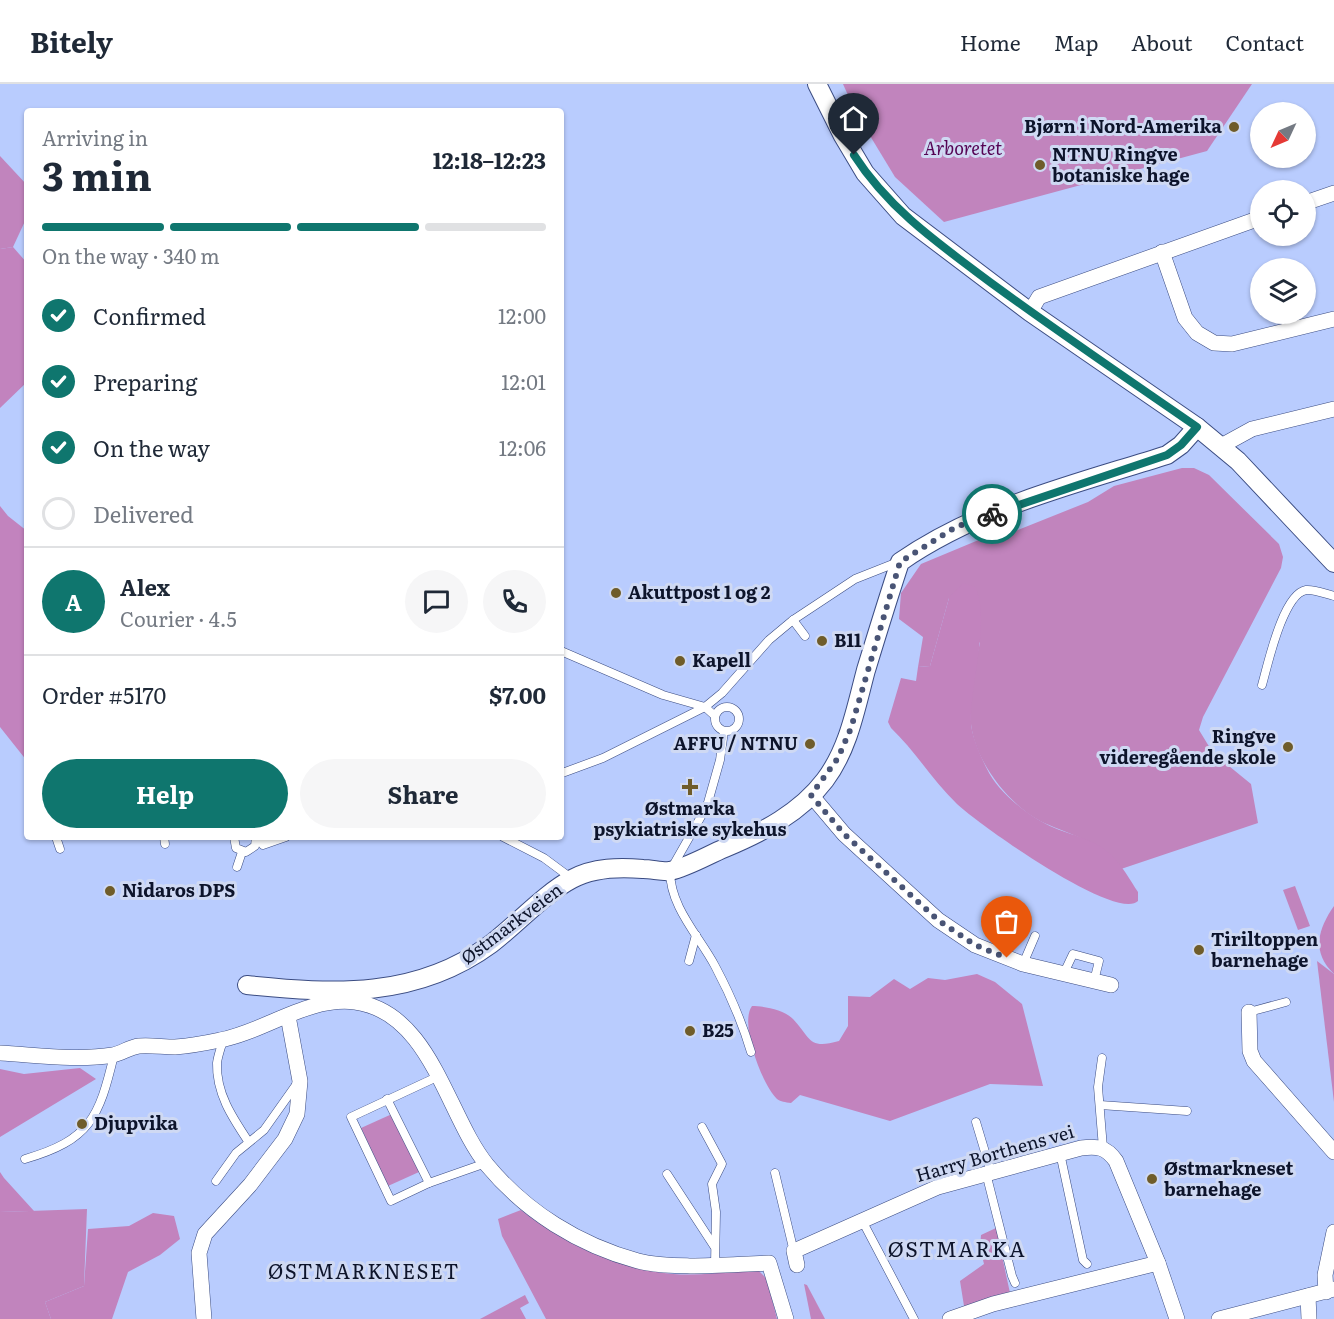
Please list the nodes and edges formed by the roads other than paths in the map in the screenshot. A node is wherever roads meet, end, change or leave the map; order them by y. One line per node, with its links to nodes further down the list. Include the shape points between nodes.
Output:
1 (817, 84): 6 (street, via 854,155 889,200 922,232)
2 (1334, 193): 3 (street)
3 (1316, 199)
4 (1250, 221): 5 (street)
5 (1162, 252): 6 (street, via 1039,297); 7 (street, via 1185,318 1197,333 1214,343 1232,344)
6 (1030, 312): 9 (street)
7 (1334, 319)
8 (1334, 409): 10 (street, via 1252,429)
9 (1197, 427): 10 (street); 11 (street, via 1167,455 956,527)
10 (1221, 446): 12 (street)
11 (900, 562): 14 (lane, via 855,579); 22 (street, Østmarkveien, via 851,728 838,758)
12 (1334, 563)
13 (1334, 596): 17 (lane, via 1308,590 1297,594 1285,610)
14 (793, 620): 15 (lane); 18 (lane)
15 (805, 636)
16 (564, 652): 18 (lane, via 663,695)
17 (1262, 685)
18 (705, 707): 19 (lane); 21 (lane, via 603,758)
19 (715, 716): 20 (lane, via 716,724); 20 (lane, via 722,707 737,712 738,724)
20 (724, 731): 32 (lane, via 707,806)
21 (565, 772)
22 (811, 795): 32 (street, Østmarkveien, via 768,828); 37 (street, via 844,834 938,920 975,945)
23 (57, 840): 29 (lane)
24 (234, 840): 30 (lane)
25 (256, 840): 30 (lane, via 252,849)
26 (259, 840): 27 (lane, via 263,845)
27 (277, 840)
28 (509, 840): 33 (lane, via 544,858)
29 (60, 849)
30 (242, 852): 31 (lane)
31 (237, 867)
32 (670, 871): 33 (street, Østmarkveien, via 597,870); 34 (lane, via 678,906)
33 (572, 879): 38 (street, Østmarkveien, via 490,945 455,966 418,981 358,990)
34 (696, 935): 36 (lane); 44 (lane, via 736,1008)
35 (1035, 936): 37 (lane)
36 (689, 961)
37 (1023, 964): 39 (street)
38 (247, 985)
39 (1111, 985)
40 (1286, 1002): 41 (lane)
41 (1249, 1012): 57 (street, via 1254,1061)
42 (288, 1016): 43 (street); 48 (street, via 323,1005 355,1002 389,1015 423,1049); 49 (street)
43 (223, 1040): 46 (street, via 177,1047 138,1046); 55 (lane, via 217,1062 220,1089 227,1109)
44 (751, 1052)
45 (0, 1053): 46 (street)
46 (114, 1055): 59 (lane, via 95,1117 78,1136 56,1150)
47 (1102, 1058): 51 (lane)
48 (439, 1076): 50 (lane); 60 (street)
49 (300, 1082): 55 (lane, via 264,1130); 76 (street, via 297,1114 285,1139 205,1234 199,1248)
50 (387, 1099): 65 (lane); 65 (lane, via 351,1117 391,1201)
51 (1100, 1105): 52 (lane); 56 (lane)
52 (1187, 1111)
53 (976, 1122): 61 (lane)
54 (702, 1127): 68 (lane, via 722,1164 712,1184)
55 (248, 1141): 64 (lane)
56 (1103, 1148): 58 (street, Harry Borthens vei); 70 (street, via 1119,1167)
57 (1334, 1152)
58 (1060, 1153): 61 (street, Harry Borthens vei); 71 (lane)
59 (25, 1159)
60 (486, 1163): 65 (lane); 72 (street, via 517,1198 544,1219 595,1245 639,1261)
61 (989, 1172): 69 (street, Harry Borthens vei, via 938,1187); 73 (lane)
62 (775, 1173): 69 (lane)
63 (668, 1174): 68 (lane)
64 (216, 1181)
65 (429, 1183)
66 (865, 1226): 78 (lane)
67 (1334, 1232): 74 (street, via 1325,1275)
68 (715, 1247): 72 (lane)
69 (795, 1258)
70 (1158, 1263): 79 (street, via 993,1304); 80 (street)
71 (1087, 1264)
72 (715, 1265): 77 (street, via 769,1263)
73 (1015, 1283)
74 (1330, 1290): 75 (street)
75 (1308, 1296): 81 (street); 82 (street)
76 (204, 1319)
77 (786, 1319)
78 (914, 1319)
79 (950, 1319)
80 (1176, 1319)
81 (1219, 1319)
82 (1309, 1319)

